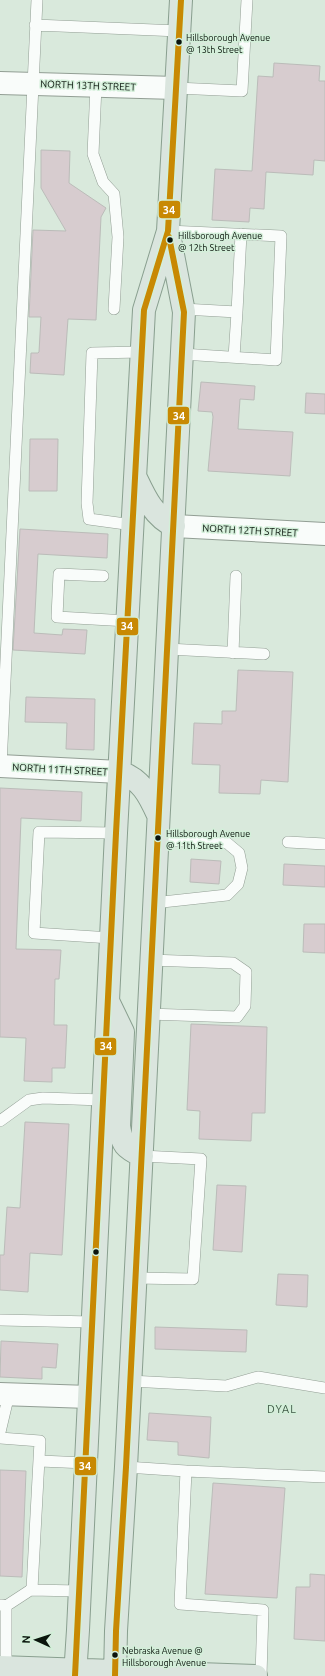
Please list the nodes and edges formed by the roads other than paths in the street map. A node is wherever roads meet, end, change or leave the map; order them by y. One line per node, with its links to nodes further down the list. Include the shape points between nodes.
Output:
1 (36, 0): 4 (lane)
2 (181, 0): 5 (main road)
3 (247, 0): 9 (lane, via 242,91)
4 (35, 25): 5 (lane); 7 (lane)
5 (179, 31): 9 (main road)
6 (0, 83): 7 (street, NORTH 13TH STREET)
7 (33, 84): 8 (street, NORTH 13TH STREET); 28 (lane)
8 (96, 86): 9 (street, NORTH 13TH STREET); 12 (lane, via 93,154 103,182 114,194 118,237)
9 (176, 88): 10 (main road)
10 (168, 231): 11 (lane); 13 (main road); 15 (main road, via 144,310)
11 (241, 234): 14 (lane); 17 (lane, via 281,236 276,360)
12 (114, 309)
13 (184, 309): 14 (lane); 16 (main road)
14 (237, 312): 17 (lane)
15 (142, 352): 18 (main road); 19 (lane, via 92,353 87,503 89,519)
16 (182, 354): 17 (lane); 20 (main road)
17 (234, 357)
18 (136, 478): 19 (main road); 20 (main road, via 157,514)
19 (133, 525): 24 (main road)
20 (174, 526): 21 (street, NORTH 12TH STREET); 25 (main road)
21 (325, 534)
22 (103, 576): 24 (lane, via 59,574 57,618)
23 (236, 576): 26 (lane)
24 (128, 621): 29 (main road)
25 (167, 649): 26 (lane); 30 (main road)
26 (232, 653): 27 (lane)
27 (264, 654)
28 (0, 766): 29 (street, NORTH 11TH STREET)
29 (120, 772): 30 (main road, via 136,779 149,795); 31 (main road)
30 (158, 815): 32 (main road)
31 (116, 834): 36 (main road); 36 (lane, via 39,832 34,933)
32 (157, 840): 35 (main road); 35 (lane, via 227,843 239,853 242,868 238,884 227,896)
33 (288, 842): 34 (lane)
34 (325, 844)
35 (153, 903): 37 (main road)
36 (111, 938): 38 (main road)
37 (150, 960): 39 (main road); 39 (lane, via 233,963 246,972 245,1006 236,1017)
38 (108, 1002): 40 (main road); 42 (main road, via 124,1032 119,1126 121,1140 128,1149)
39 (148, 1014): 42 (main road)
40 (103, 1100): 41 (lane, via 29,1100); 45 (main road)
41 (0, 1121)
42 (142, 1156): 43 (main road); 43 (lane, via 201,1159 194,1279)
43 (135, 1278): 46 (main road)
44 (0, 1320): 45 (lane)
45 (93, 1322): 49 (main road)
46 (130, 1381): 47 (lane, via 226,1386 258,1377); 54 (main road)
47 (325, 1388)
48 (4, 1394): 49 (street); 50 (lane)
49 (89, 1397): 53 (main road)
50 (0, 1432)
51 (0, 1438): 52 (lane, via 40,1441)
52 (40, 1461): 53 (lane); 58 (lane)
53 (86, 1463): 60 (main road)
54 (126, 1467): 55 (lane); 64 (main road)
55 (186, 1471): 56 (lane); 67 (lane, via 180,1604 263,1610)
56 (325, 1477)
57 (25, 1498): 58 (lane)
58 (36, 1499): 59 (lane, via 28,1554 32,1589)
59 (30, 1590): 60 (lane); 61 (lane)
60 (80, 1591): 63 (main road)
61 (3, 1605): 62 (lane)
62 (3, 1667): 63 (main road)
63 (75, 1672): 64 (main road)
64 (115, 1673): 65 (main road)
65 (167, 1674): 66 (main road)
66 (256, 1676)
67 (261, 1676)

